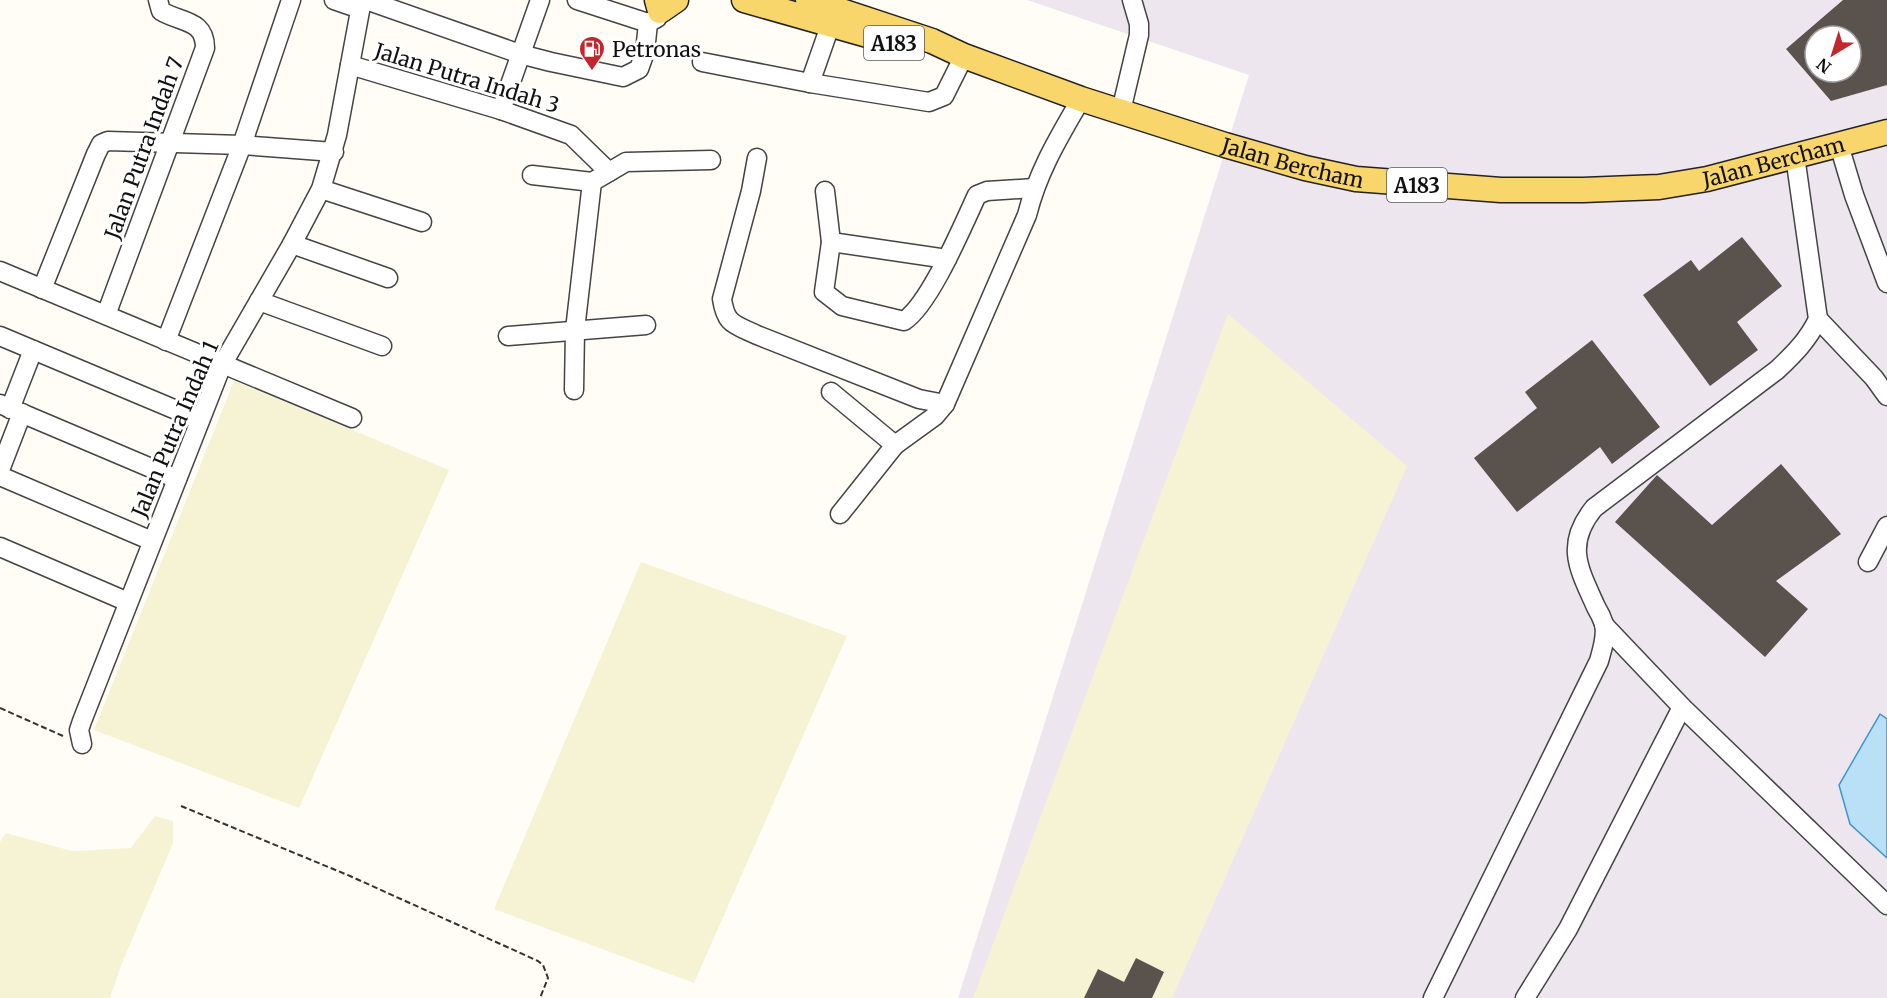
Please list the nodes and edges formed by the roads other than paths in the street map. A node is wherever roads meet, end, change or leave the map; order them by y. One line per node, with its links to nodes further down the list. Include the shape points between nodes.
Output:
1 (158, 0): 21 (street, Jalan Putra Indah 7, via 161,11 195,25 205,38 205,48)
2 (291, 0): 22 (street)
3 (334, 0): 9 (street)
4 (540, 0): 12 (street)
5 (577, 0): 10 (street)
6 (744, 0): 11 (main road, Jalan Bercham / A183)
7 (808, 0): 11 (main road, Jalan Bercham / A183)
8 (1132, 0): 19 (street, via 1139,35)
9 (363, 3): 12 (street); 15 (street, Jalan Putra Indah 1)
10 (661, 7): 12 (street, via 639,69 623,77)
11 (844, 17): 13 (main road, Jalan Bercham / A183, via 932,52); 16 (street)
12 (520, 54): 18 (street)
13 (962, 55): 16 (street, via 944,96 929,102); 17 (main road, Jalan Bercham / A183)
14 (702, 62): 16 (street)
15 (350, 65): 18 (street, Jalan Putra Indah 3); 24 (street, Jalan Putra Indah 1)
16 (810, 83)
17 (1081, 99): 19 (main road, Jalan Bercham / A183); 31 (street)
18 (501, 110): 28 (street, Jalan Putra Indah 3, via 571,135)
19 (1121, 111): 25 (main road, Jalan Bercham / A183, via 1305,168 1356,179 1423,186 1513,190 1659,187)
20 (1887, 132): 23 (main road, Jalan Bercham / A183)
21 (170, 142): 22 (street); 41 (street, via 101,144); 43 (street, Jalan Putra Indah 7)
22 (242, 145): 24 (street); 49 (street)
23 (1839, 145): 25 (main road, Jalan Bercham / A183); 40 (street)
24 (334, 152): 32 (street, Jalan Putra Indah 1)
25 (1795, 156): 44 (street)
26 (757, 158): 56 (street, via 722,299 725,316 757,335 919,399)
27 (711, 160): 28 (street, via 626,162)
28 (609, 172): 30 (street)
29 (532, 175): 30 (street)
30 (592, 182): 46 (street)
31 (1034, 188): 37 (street, via 977,195); 56 (street, via 1027,215)
32 (321, 189): 34 (street); 36 (street, Jalan Putra Indah 1)
33 (825, 191): 35 (street)
34 (422, 222)
35 (831, 242): 37 (street); 37 (street, via 824,292 842,306 904,321 913,315)
36 (292, 244): 39 (street); 42 (street, Jalan Putra Indah 1)
37 (947, 259)
38 (0, 271): 41 (street)
39 (388, 278)
40 (1887, 284)
41 (42, 289): 43 (street)
42 (259, 302): 50 (street); 52 (street, Jalan Putra Indah 1)
43 (106, 315): 49 (street)
44 (1818, 319): 55 (street); 70 (street, via 1800,348 1777,370 1594,508 1583,522 1576,544 1577,557)
45 (646, 325): 46 (street)
46 (575, 330): 48 (street); 53 (street)
47 (0, 336): 51 (street)
48 (508, 336)
49 (166, 341): 52 (street)
50 (382, 346)
51 (33, 350): 57 (street); 59 (street)
52 (222, 365): 58 (street); 59 (street, Jalan Putra Indah 1)
53 (574, 390)
54 (831, 392): 60 (street)
55 (1887, 396)
56 (945, 404): 60 (street, via 936,416)
57 (11, 409): 61 (street); 63 (street)
58 (351, 418)
59 (200, 420): 63 (street, Jalan Putra Indah 1)
60 (896, 446): 64 (street)
61 (0, 470)
62 (0, 476): 66 (street)
63 (177, 479): 66 (street, Jalan Putra Indah 1)
64 (840, 514)
65 (1887, 526): 68 (street)
66 (152, 541): 69 (street, Jalan Putra Indah 1)
67 (0, 547): 69 (street)
68 (1868, 562)
69 (128, 602): 72 (street, Jalan Putra Indah 1, via 82,720)
70 (1604, 625): 71 (street); 74 (street, via 1603,645 1594,673)
71 (1682, 707): 73 (street); 75 (street, via 1568,929)
72 (82, 744)
73 (1887, 905)
74 (1433, 998)
75 (1525, 998)

